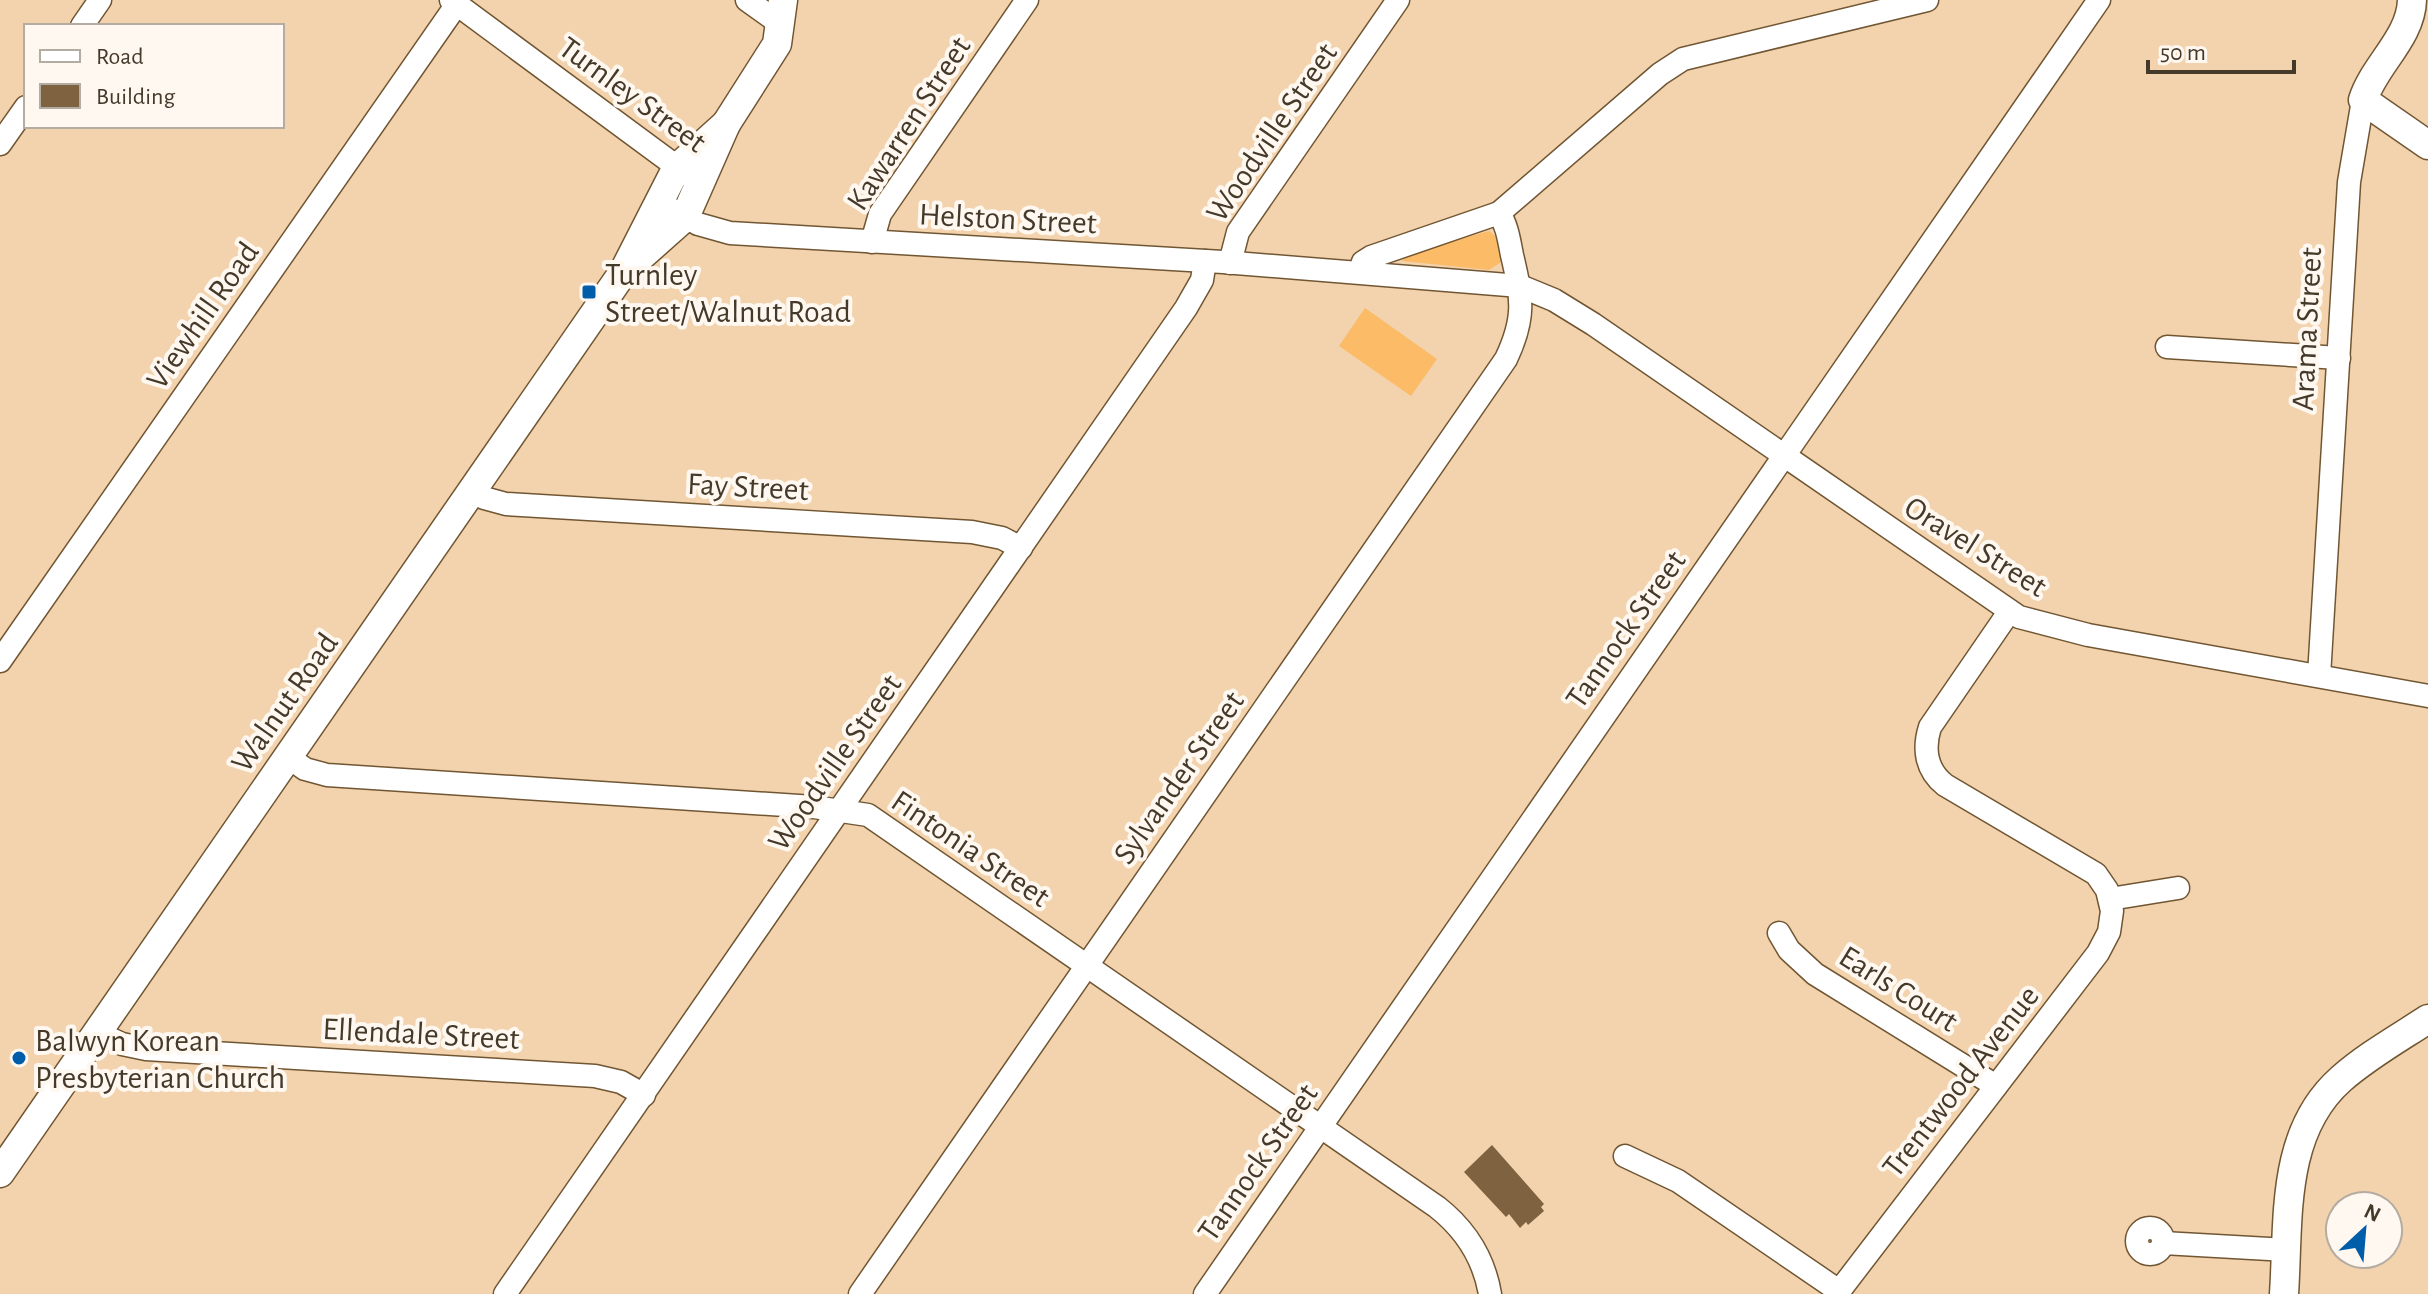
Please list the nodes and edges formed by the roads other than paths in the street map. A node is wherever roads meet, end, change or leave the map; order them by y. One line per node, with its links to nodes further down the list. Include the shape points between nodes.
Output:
1 (100, 0): 10 (street)
2 (747, 0): 9 (street)
3 (1027, 0): 19 (street, Kawarren Street, via 880,214)
4 (1398, 0): 21 (street, Woodville Street, via 1238,232)
5 (1927, 0): 17 (street, via 1683,59)
6 (2099, 0): 28 (street, Tannock Street)
7 (2412, 0): 11 (street, Arama Street, via 2404,30)
8 (454, 2): 15 (street, Turnley Street); 32 (street, Viewhill Road)
9 (783, 12): 15 (street, Walnut Road, via 771,56)
10 (83, 24)
11 (2363, 100): 14 (street); 27 (street, Arama Street, via 2349,182)
12 (24, 110): 13 (street)
13 (0, 144)
14 (2428, 145)
15 (688, 175): 16 (street, Walnut Road); 18 (street, Walnut Road)
16 (659, 203): 18 (street, Helston Street); 22 (street, Walnut Road)
17 (1499, 213): 23 (street, via 1371,257); 24 (street, Sylvander Street)
18 (685, 217): 19 (street, Helston Street, via 730,233); 22 (street, Walnut Road)
19 (872, 242): 20 (street, Helston Street)
20 (1205, 261): 21 (street, Helston Street); 30 (street, Woodville Street, via 1202,280 1186,308)
21 (1230, 263): 23 (street, Helston Street)
22 (624, 271): 29 (street, Walnut Road)
23 (1360, 271): 24 (street, Helston Street)
24 (1520, 286): 25 (street, Helston Street); 40 (street, Sylvander Street, via 1521,316 1506,359)
25 (1593, 324): 28 (street, Oravel Street)
26 (2167, 347): 27 (street)
27 (2339, 358): 33 (street, Arama Street)
28 (1783, 456): 31 (street, Oravel Street); 45 (street, Tannock Street)
29 (472, 489): 30 (street, Fay Street, via 506,504 972,532); 35 (street, Walnut Road)
30 (1021, 548): 36 (street, Woodville Street)
31 (2009, 612): 33 (street, Oravel Street, via 2045,626); 38 (street, via 1930,727 1930,768 1945,785 2086,866)
32 (0, 661)
33 (2319, 676): 34 (street, Oravel Street)
34 (2428, 696)
35 (287, 756): 36 (street, Fintonia Street, via 327,775); 42 (street, Walnut Road)
36 (840, 809): 40 (street, Fintonia Street, via 876,819); 44 (street, Woodville Street)
37 (2178, 888): 38 (street)
38 (2110, 899): 43 (street, Trentwood Avenue, via 2111,921 2098,953)
39 (1779, 933): 43 (street, Earls Court, via 1815,974)
40 (1087, 965): 45 (street, Fintonia Street); 52 (street, Sylvander Street)
41 (2428, 1019): 49 (street, via 2343,1077 2315,1109 2298,1143 2291,1177)
42 (98, 1033): 44 (street, Ellendale Street, via 146,1049 595,1076); 47 (street, Walnut Road)
43 (1996, 1086): 50 (street, Trentwood Avenue)
44 (644, 1095): 51 (street, Woodville Street)
45 (1320, 1126): 53 (street, Tannock Street); 54 (street, Fintonia Street, via 1450,1217 1474,1249)
46 (1625, 1156): 50 (street, via 1678,1181)
47 (0, 1173)
48 (2163, 1243): 49 (street)
49 (2287, 1250): 55 (street)
50 (1838, 1293)
51 (505, 1294)
52 (860, 1294)
53 (1205, 1294)
54 (1490, 1294)
55 (2284, 1294)

